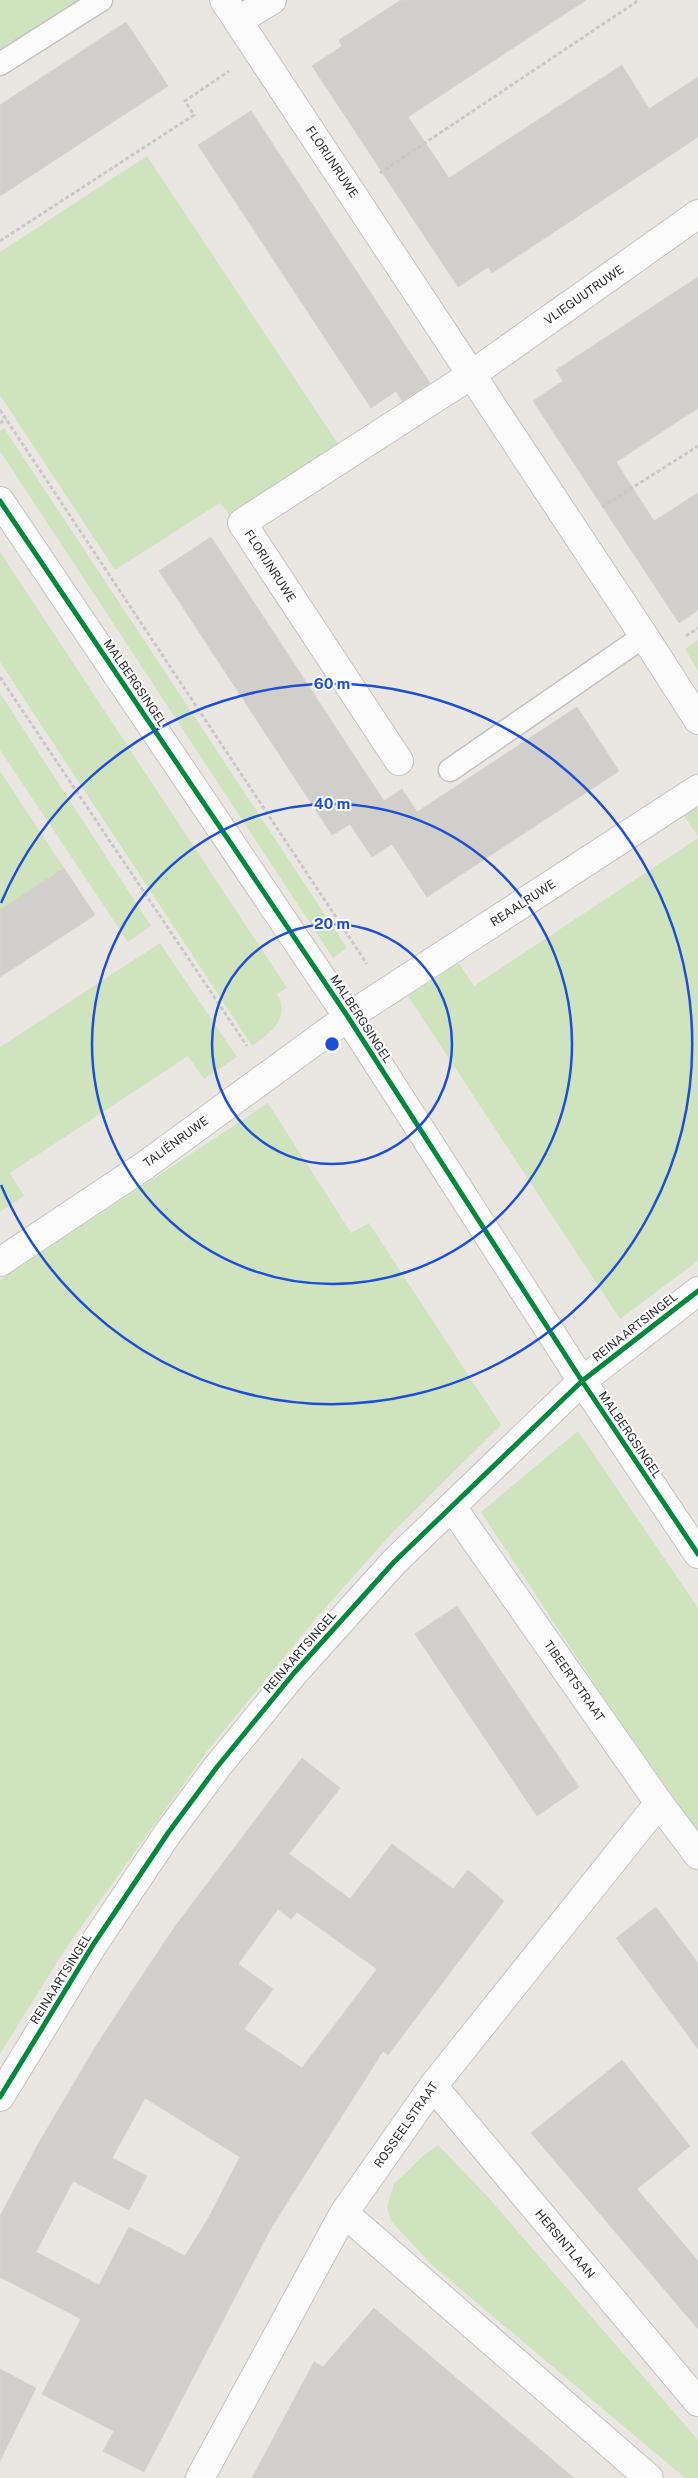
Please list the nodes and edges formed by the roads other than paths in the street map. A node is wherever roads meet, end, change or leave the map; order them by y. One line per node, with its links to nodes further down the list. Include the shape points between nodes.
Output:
1 (101, 0): 4 (lane)
2 (272, 0): 3 (street)
3 (231, 10): 6 (street, FLORIJNRUWE)
4 (0, 64)
5 (698, 214): 6 (street, VLIEGUUTRUWE)
6 (471, 375): 8 (street, FLORIJNRUWE); 10 (street, FLORIJNRUWE, via 242,523)
7 (0, 501): 13 (street, MALBERGSINGEL)
8 (644, 636): 9 (street, FLORIJNRUWE); 11 (lane)
9 (698, 720)
10 (399, 761)
11 (450, 770)
12 (698, 789): 13 (street, REAALRUWE)
13 (348, 1016): 14 (street, TALIËNRUWE, via 144,1166); 16 (street, MALBERGSINGEL)
14 (0, 1262)
15 (698, 1291): 16 (street, REINAARTSINGEL)
16 (582, 1381): 17 (street, REINAARTSINGEL); 18 (street, MALBERGSINGEL)
17 (452, 1507): 19 (street, TIBEERTSTRAAT); 22 (street, REINAARTSINGEL, via 353,1606 217,1767 93,1945)
18 (698, 1554)
19 (659, 1803): 20 (street, TIBEERTSTRAAT); 21 (street, ROSSEELSTRAAT)
20 (698, 1855)
21 (433, 2086): 23 (street, ROSSEELSTRAAT); 24 (street, HERSINTLAAN)
22 (0, 2097)
23 (344, 2213): 25 (street, ROSSEELSTRAAT); 26 (street)
24 (698, 2402)
25 (200, 2478)
26 (649, 2478)

